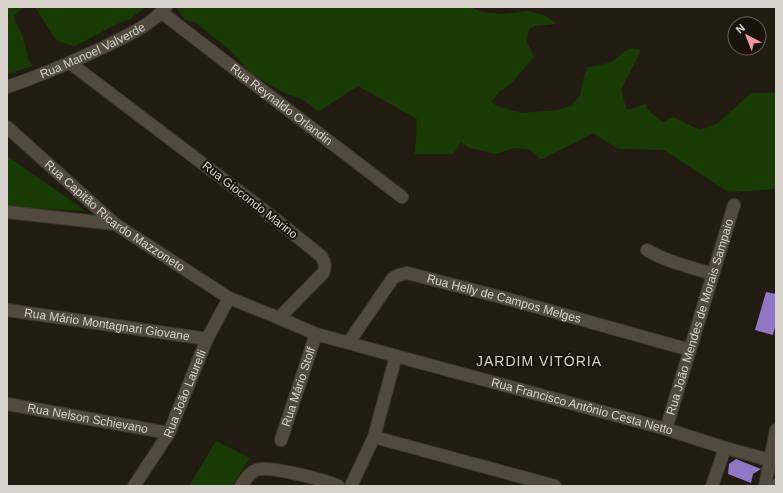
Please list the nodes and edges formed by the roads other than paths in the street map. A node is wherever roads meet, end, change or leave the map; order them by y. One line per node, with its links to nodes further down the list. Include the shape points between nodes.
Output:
1 (164, 10): 2 (street, Rua Manoel Valverde, via 151,22 135,31); 6 (street, Rua Reynaldo Orlandin)
2 (70, 62): 3 (street, Rua Manoel Valverde); 14 (street, Rua Giocondo Marino, via 321,256 325,265 323,273)
3 (11, 86): 4 (street, Rua Manoel Valverde)
4 (7, 96)
5 (7, 127): 9 (street, Rua Capitão Ricardo Mazzoneto)
6 (402, 197)
7 (734, 205): 11 (street, Rua João Mendes de Morais Sampaio)
8 (7, 212): 9 (street)
9 (115, 224): 12 (street, Rua Capitão Ricardo Mazzoneto)
10 (647, 250): 11 (street)
11 (713, 274): 18 (street, Rua João Mendes de Morais Sampaio)
12 (229, 298): 14 (street); 16 (street, Rua João Laurelli)
13 (7, 310): 16 (street, Rua Mário Montagnari Giovane)
14 (279, 318): 15 (street, Rua Francisco Antônio Cesta Netto)
15 (316, 334): 17 (street, Rua Francisco Antônio Cesta Netto); 25 (street, Rua Mário Stolf)
16 (207, 339): 23 (street, Rua João Laurelli)
17 (349, 342): 18 (street, Rua Helly de Campos Melges, via 393,278 407,273); 19 (street, Rua Francisco Antônio Cesta Netto)
18 (690, 350): 21 (street, Rua João Mendes de Morais Sampaio)
19 (396, 356): 21 (street, Rua Francisco Antônio Cesta Netto); 24 (street)
20 (7, 404): 23 (street, Rua Nelson Schievano)
21 (666, 429): 26 (street, Rua Francisco Antônio Cesta Netto)
22 (776, 430): 27 (street)
23 (169, 434): 28 (street, Rua João Laurelli)
24 (374, 437): 31 (street); 32 (street)
25 (281, 440)
26 (725, 448): 27 (street, Rua Francisco Antônio Cesta Netto); 33 (street)
27 (770, 460): 34 (street)
28 (134, 486)
29 (241, 486): 30 (street, via 250,474 262,469 316,479)
30 (338, 486)
31 (351, 486)
32 (555, 486)
33 (712, 486)
34 (769, 486)

